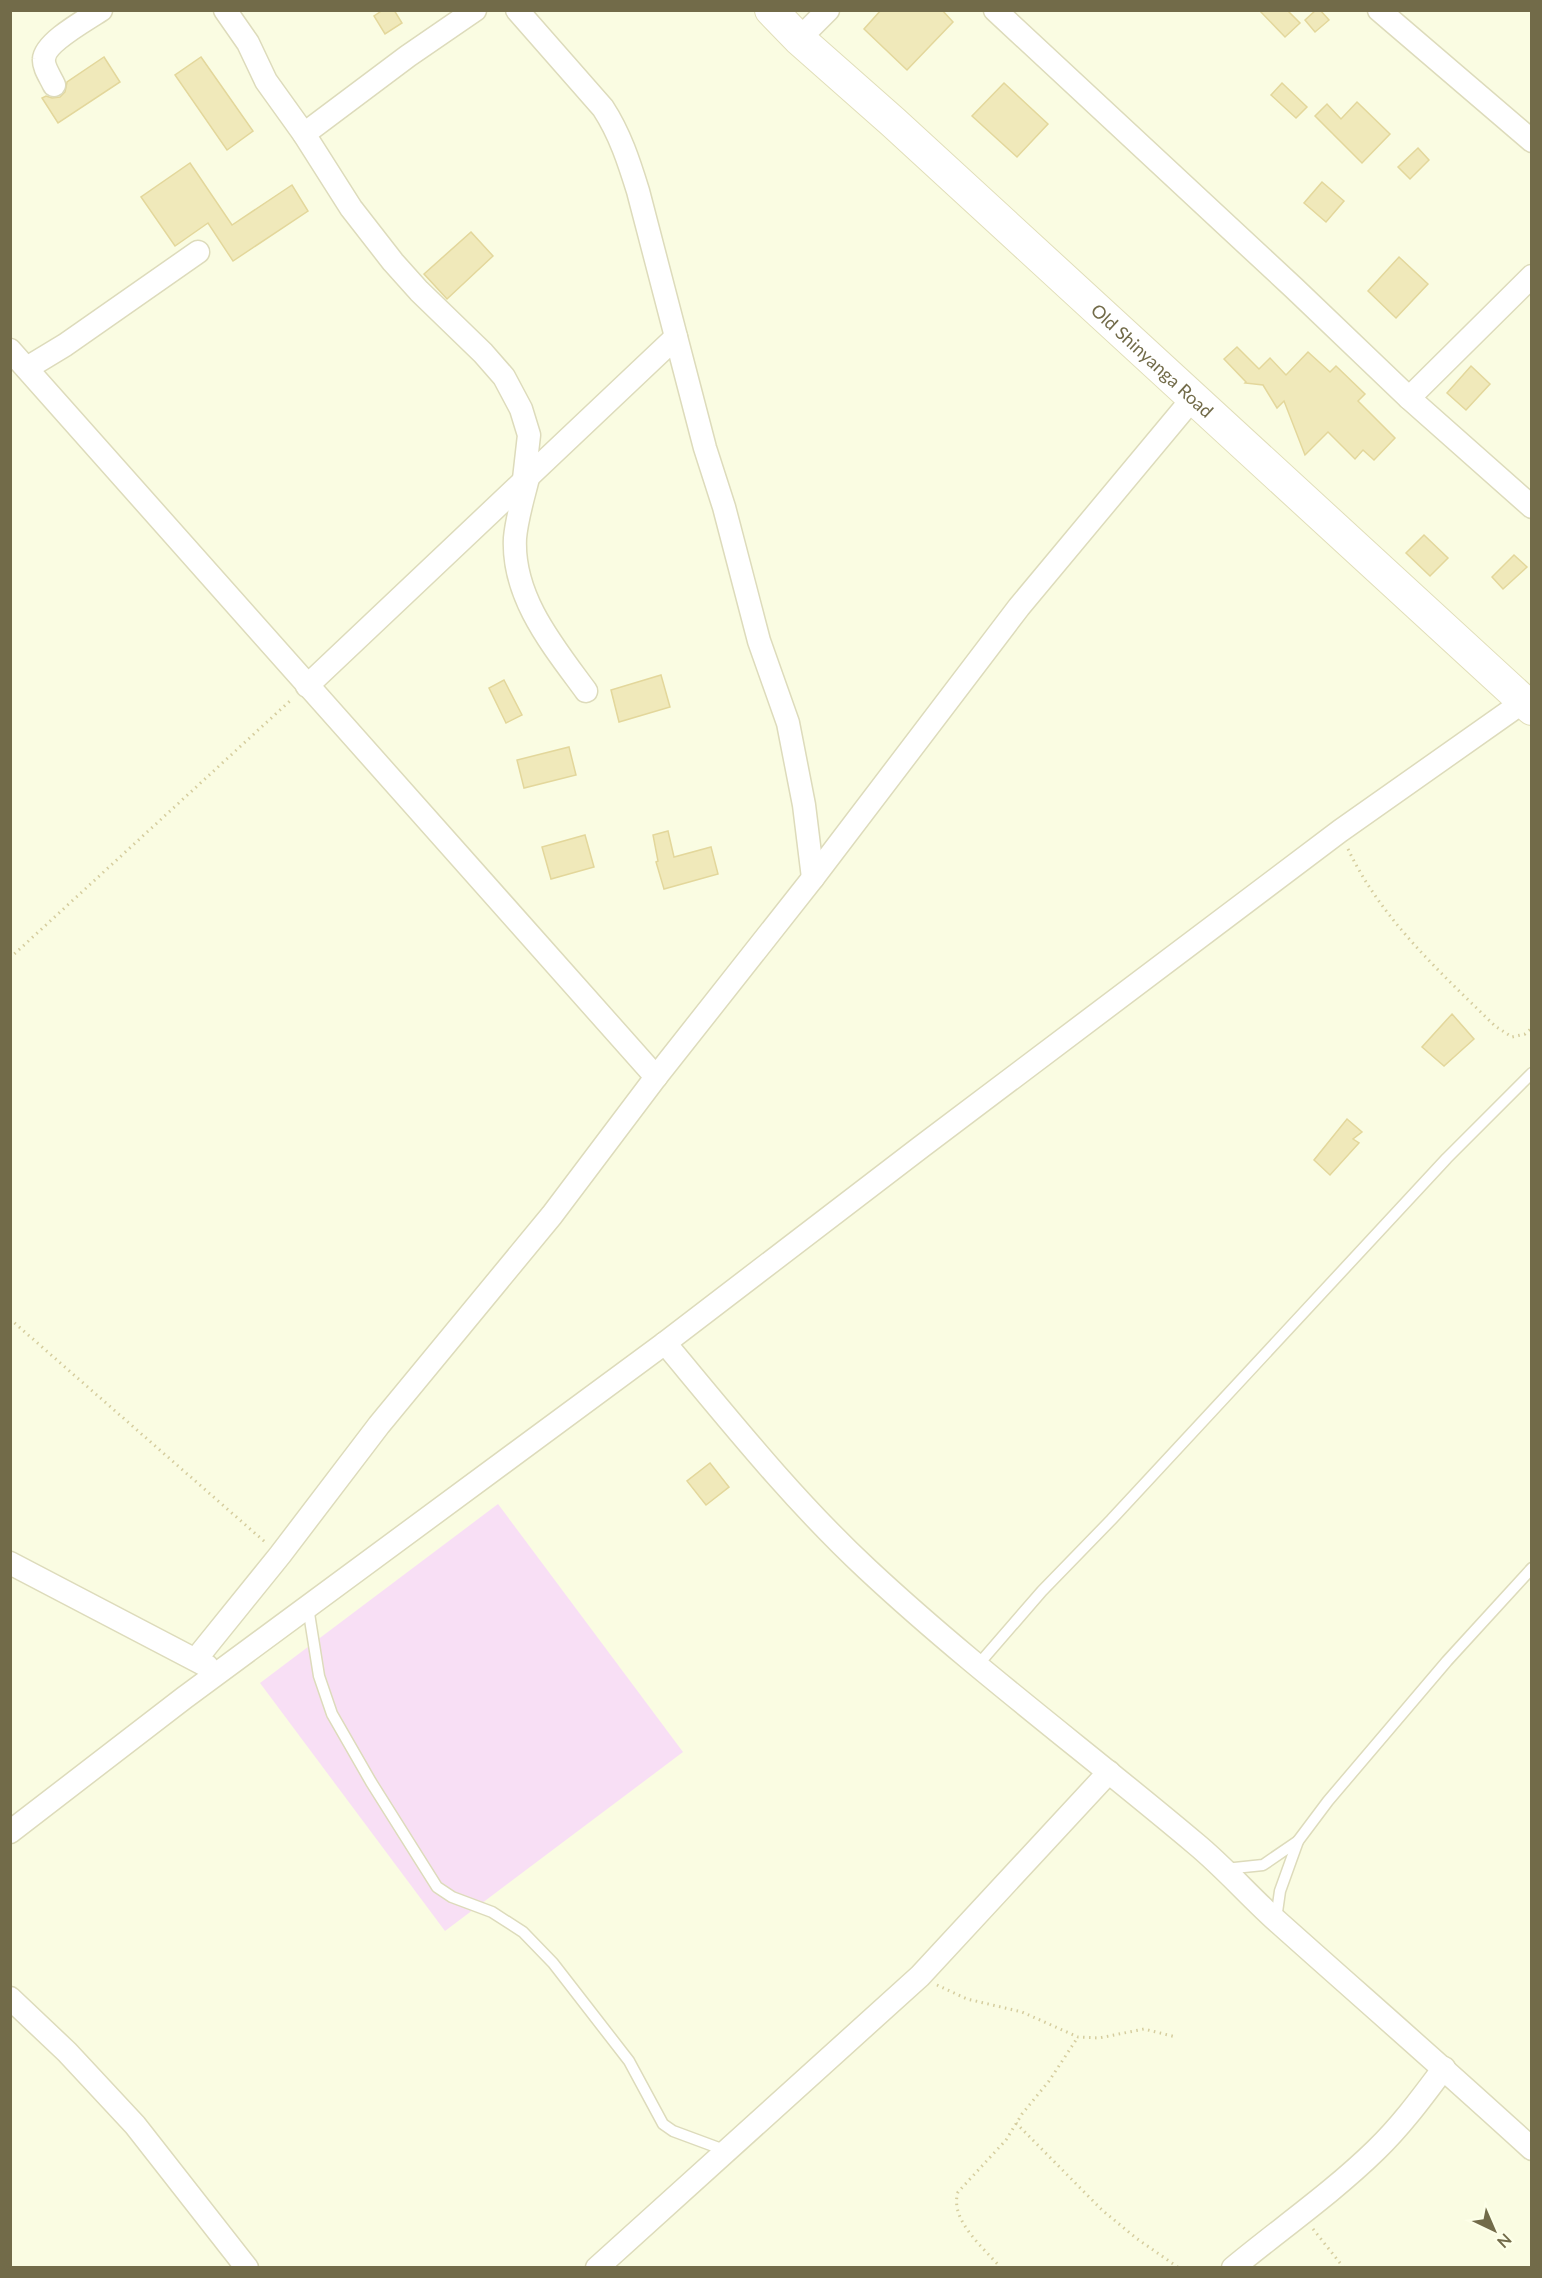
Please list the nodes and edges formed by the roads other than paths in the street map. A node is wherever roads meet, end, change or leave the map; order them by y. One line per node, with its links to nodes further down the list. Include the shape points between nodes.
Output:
1 (101, 10): 10 (street, via 47,51 44,64)
2 (225, 10): 11 (street, via 248,43 266,81)
3 (475, 10): 11 (street)
4 (517, 10): 15 (street, via 603,108 616,130 638,191)
5 (771, 10): 9 (main road, Old Shinyanga Road)
6 (828, 10): 9 (street)
7 (995, 10): 19 (street)
8 (1379, 10): 12 (street)
9 (799, 39): 18 (main road, Old Shinyanga Road)
10 (54, 85)
11 (304, 134): 20 (street, via 351,208 393,262 504,377 522,409 529,435)
12 (1532, 141)
13 (198, 252): 17 (street)
14 (1532, 276): 19 (street)
15 (676, 337): 20 (street); 25 (street, via 759,641 788,723)
16 (10, 350): 17 (street)
17 (27, 368): 22 (street)
18 (1193, 398): 24 (main road, Old Shinyanga Road); 25 (street, via 1019,608)
19 (1409, 398): 21 (street)
20 (526, 476): 22 (street); 23 (street, via 515,536 519,580 537,618)
21 (1532, 507)
22 (307, 686): 27 (street)
23 (586, 691)
24 (1527, 706): 28 (street, via 1340,831)
25 (813, 878): 27 (street)
26 (1532, 1073): 33 (lane, via 1447,1158 1042,1591)
27 (656, 1077): 32 (street, via 552,1215 379,1425)
28 (665, 1343): 31 (street); 33 (street, via 808,1511)
29 (10, 1563): 32 (street)
30 (1532, 1568): 37 (lane, via 1395,1722)
31 (308, 1606): 34 (street); 43 (lane, via 319,1676 332,1714 436,1887 492,1912 523,1932 553,1963 629,2061 663,2124)
32 (196, 1659): 34 (street)
33 (977, 1666): 35 (street)
34 (218, 1673): 36 (street)
35 (1109, 1772): 38 (street); 43 (street, via 920,1976)
36 (10, 1832)
37 (1299, 1841): 38 (lane, via 1263,1865); 39 (lane, via 1285,1872)
38 (1224, 1869): 39 (street)
39 (1276, 1920): 41 (street)
40 (10, 1998): 44 (street, via 135,2125)
41 (1444, 2068): 42 (street); 46 (street, via 1376,2150)
42 (1532, 2149)
43 (728, 2151): 45 (street)
44 (247, 2268)
45 (597, 2268)
46 (1233, 2268)

